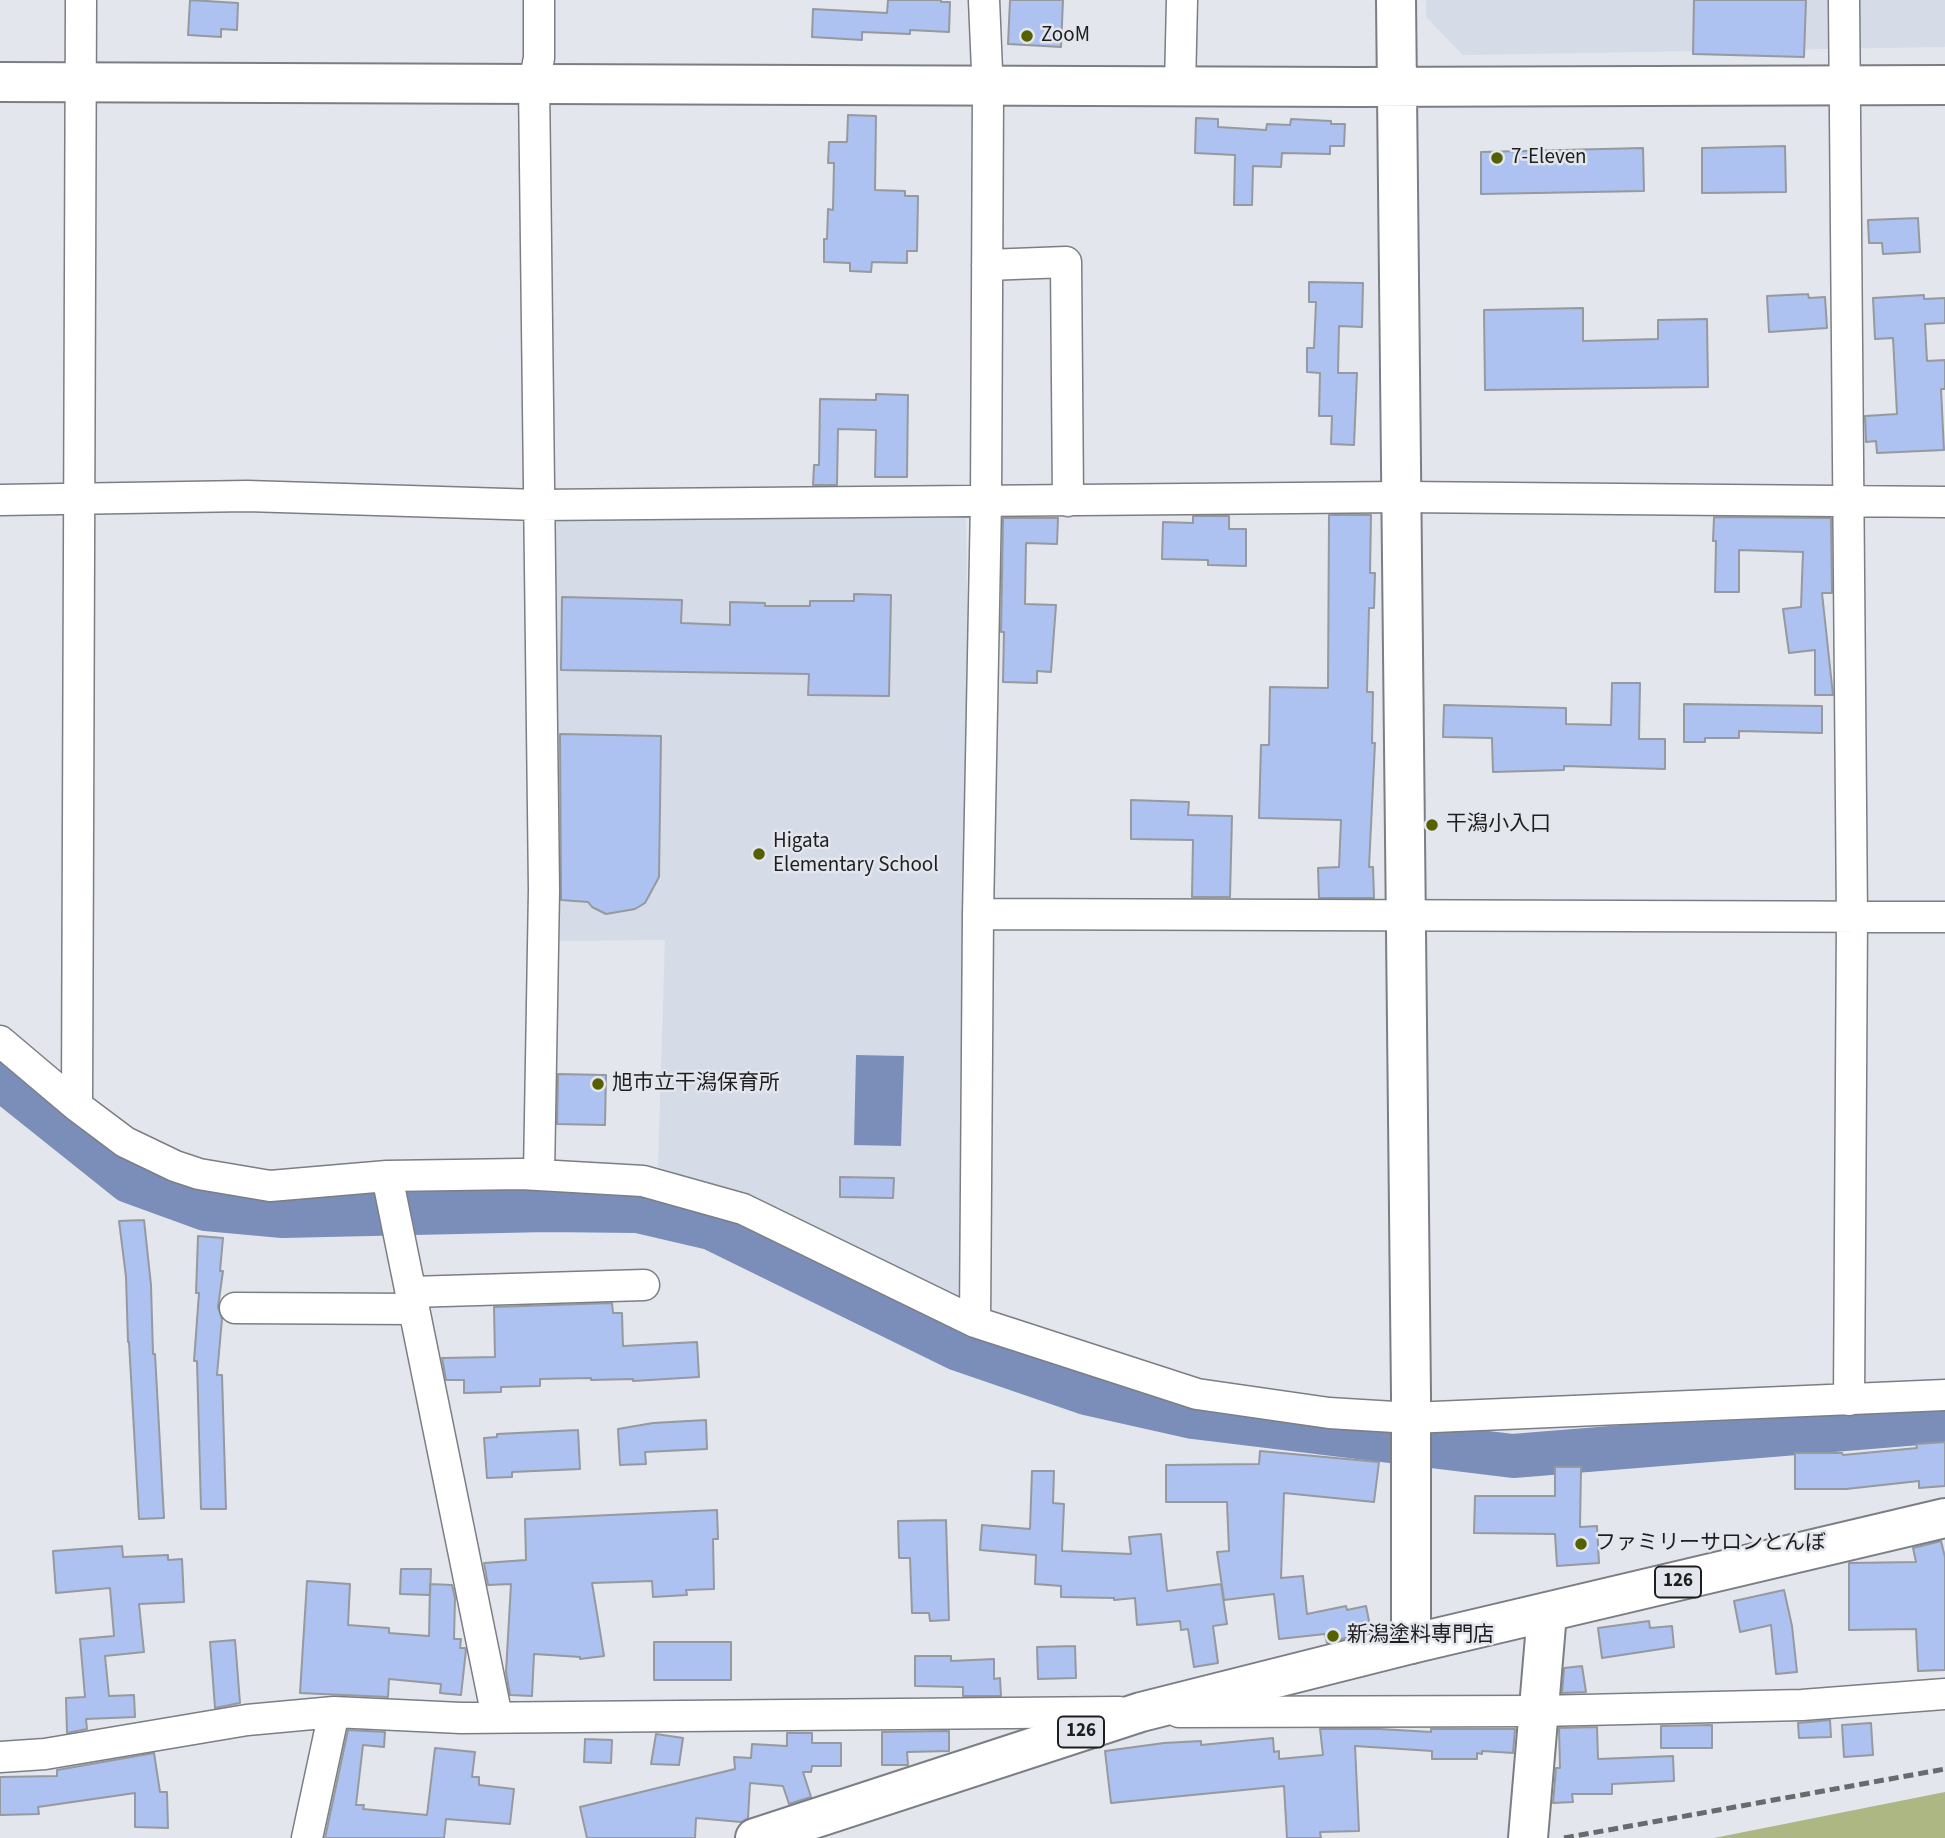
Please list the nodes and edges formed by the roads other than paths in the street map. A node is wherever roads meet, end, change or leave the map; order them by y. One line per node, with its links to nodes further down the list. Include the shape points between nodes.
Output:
1 (81, 0): 8 (street)
2 (539, 0): 9 (street)
3 (984, 0): 12 (street)
4 (1182, 0): 13 (street)
5 (1396, 0): 14 (main road)
6 (1844, 0): 10 (street)
7 (0, 82): 8 (main road)
8 (80, 82): 9 (main road); 17 (street)
9 (534, 83): 12 (main road); 23 (street)
10 (1844, 85): 11 (main road); 14 (main road); 20 (street)
11 (1945, 85)
12 (987, 86): 13 (main road); 15 (street)
13 (1180, 87): 14 (main road)
14 (1397, 88): 16 (main road)
15 (987, 265): 19 (street, via 1066,262); 21 (street)
16 (1402, 497): 19 (street); 20 (street); 25 (main road)
17 (78, 499): 18 (street); 23 (street, via 247,496); 29 (street)
18 (0, 500)
19 (1068, 501): 21 (street)
20 (1848, 501): 22 (street); 26 (street)
21 (986, 502): 23 (street); 24 (street)
22 (1945, 502)
23 (538, 505): 30 (street, via 544,890)
24 (978, 914): 25 (street); 35 (street)
25 (1404, 915): 26 (street); 38 (main road)
26 (1852, 917): 27 (street); 37 (street)
27 (1945, 917)
28 (0, 1041): 29 (street)
29 (77, 1106): 31 (street, via 125,1142 199,1174 270,1186)
30 (539, 1174): 31 (street); 35 (street, via 643,1181 743,1209)
31 (389, 1186): 33 (street)
32 (645, 1285): 33 (street)
33 (412, 1300): 34 (street); 46 (street)
34 (234, 1308)
35 (975, 1322): 38 (street, via 1197,1394 1329,1413)
36 (1945, 1395): 37 (street)
37 (1849, 1400): 38 (street)
38 (1411, 1418): 41 (main road)
39 (1945, 1518): 40 (main road, 126)
40 (1547, 1614): 41 (main road, 126); 45 (main road)
41 (1411, 1644): 44 (main road, 126)
42 (1945, 1694): 45 (street, via 1802,1705)
43 (334, 1712): 46 (street); 47 (street, via 247,1720 45,1754); 48 (street)
44 (1141, 1712): 45 (street); 46 (street); 49 (main road, 126)
45 (1539, 1712): 50 (main road)
46 (497, 1717)
47 (0, 1757)
48 (307, 1838)
49 (755, 1838)
50 (1527, 1838)

